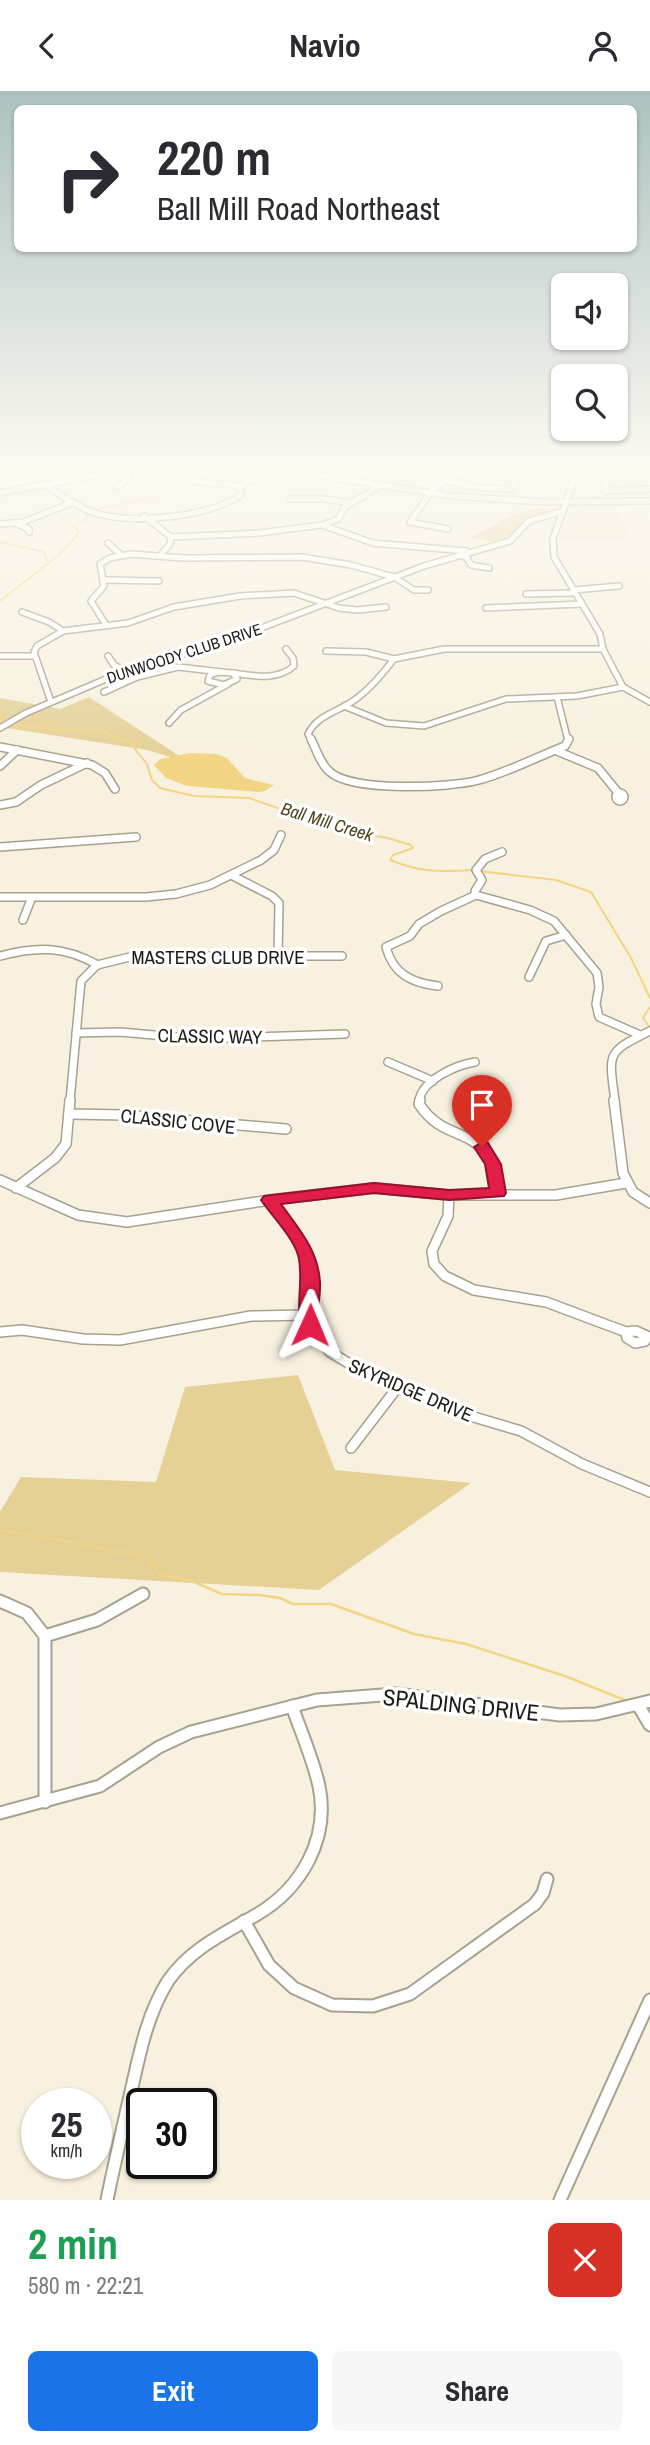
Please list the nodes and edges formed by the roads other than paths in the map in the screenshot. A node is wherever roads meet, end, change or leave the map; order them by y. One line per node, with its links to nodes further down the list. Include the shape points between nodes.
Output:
1 (100, 564): 8 (street)
2 (347, 564): 7 (street)
3 (432, 564): 7 (street, DUNWOODY CLUB DRIVE)
4 (471, 564): 6 (street)
5 (559, 564): 12 (street)
6 (489, 568)
7 (394, 577): 11 (street, via 407,587); 14 (street, DUNWOODY CLUB DRIVE)
8 (104, 580): 9 (street); 19 (street, via 91,601)
9 (159, 581)
10 (619, 586): 12 (street)
11 (428, 590)
12 (574, 591): 13 (street); 15 (street)
13 (526, 594)
14 (324, 603): 16 (street, via 357,610); 19 (street, via 294,593 250,594); 29 (street, DUNWOODY CLUB DRIVE, via 240,636)
15 (582, 604): 17 (street); 21 (street)
16 (386, 607)
17 (485, 608)
18 (22, 612): 20 (street)
19 (106, 625): 20 (street)
20 (63, 632): 25 (street, via 37,646)
21 (603, 647): 27 (street, via 438,649); 37 (street)
22 (286, 649): 32 (street, via 293,658 291,670)
23 (326, 651): 27 (street, via 366,652)
24 (0, 656): 25 (street)
25 (34, 656): 41 (street)
26 (108, 656): 29 (street)
27 (394, 659): 43 (street, via 373,686)
28 (191, 669): 30 (street); 33 (street, via 169,668); 34 (street)
29 (127, 671): 33 (street); 41 (street, DUNWOODY CLUB DRIVE)
30 (222, 672): 31 (street); 34 (street, via 212,674)
31 (233, 673): 32 (street); 35 (street, via 238,678)
32 (252, 676): 35 (street)
33 (137, 677): 38 (street)
34 (209, 681): 36 (street); 39 (street)
35 (235, 682): 36 (street)
36 (228, 684): 39 (street)
37 (626, 688): 40 (street); 42 (street)
38 (103, 692)
39 (207, 695): 44 (street)
40 (557, 697): 43 (street, via 506,699 418,726 386,723); 48 (street, via 569,739)
41 (51, 702): 45 (street, DUNWOODY CLUB DRIVE)
42 (650, 702)
43 (344, 706): 48 (street, via 314,722 308,734 328,771 357,784 461,784)
44 (169, 723)
45 (0, 728)
46 (0, 747): 47 (street)
47 (17, 750): 49 (street); 50 (street)
48 (557, 751): 52 (street, via 598,768)
49 (87, 763): 51 (street, via 105,773); 53 (street, via 16,802)
50 (0, 765)
51 (116, 789)
52 (620, 795)
53 (0, 805)
54 (281, 835): 58 (street, via 268,856)
55 (136, 837): 56 (street)
56 (0, 847)
57 (502, 852): 59 (street, via 485,859 475,870 482,880)
58 (231, 875): 61 (street, via 170,895); 65 (street, via 279,903)
59 (476, 895): 63 (street, via 541,914); 69 (street, via 441,911 419,924 410,936 386,947 392,964 405,978)
60 (0, 897): 61 (street)
61 (32, 897): 62 (street)
62 (23, 920)
63 (566, 935): 68 (street, via 546,941); 73 (street, via 597,973 599,1017)
64 (0, 956): 67 (street, via 54,947 73,951)
65 (278, 956): 66 (street, MASTERS CLUB DRIVE); 67 (street, MASTERS CLUB DRIVE, via 134,956)
66 (342, 956)
67 (97, 965): 71 (street, via 81,981)
68 (529, 977)
69 (438, 986)
70 (650, 1031): 73 (street)
71 (76, 1033): 72 (street, CLASSIC WAY, via 198,1039); 77 (street)
72 (345, 1034)
73 (640, 1035): 80 (street, via 618,1047 610,1061)
74 (388, 1062): 76 (street)
75 (475, 1062): 76 (street)
76 (433, 1081): 82 (street, via 421,1095 422,1111 482,1147 493,1164)
77 (70, 1114): 78 (street, CLASSIC COVE, via 121,1114); 81 (street, via 63,1150)
78 (286, 1129)
79 (0, 1180): 81 (street)
80 (626, 1183): 82 (street, via 569,1194); 85 (street)
81 (16, 1188): 84 (street, via 78,1215 114,1222)
82 (498, 1193): 83 (street)
83 (449, 1195): 84 (street, via 374,1188); 88 (street, via 451,1216 432,1250 444,1276 467,1288 536,1300)
84 (270, 1200): 86 (street, via 306,1252 311,1283)
85 (650, 1203)
86 (307, 1315): 87 (street, via 251,1316 120,1339); 89 (street, SKYRIDGE DRIVE, via 315,1335 330,1352)
87 (0, 1332)
88 (626, 1332)
89 (397, 1388): 90 (street); 91 (street, SKYRIDGE DRIVE, via 521,1431 582,1464)
90 (351, 1448)
91 (650, 1492)
92 (143, 1594): 94 (street, via 97,1620)
93 (0, 1601): 94 (street, via 28,1612)
94 (45, 1636): 99 (street)
95 (650, 1701): 96 (street, SPALDING DRIVE)
96 (638, 1705): 97 (street, SPALDING DRIVE, via 596,1714 560,1715 396,1693 331,1697); 98 (street)
97 (292, 1706): 99 (street, SPALDING DRIVE, via 191,1732 100,1786); 102 (street, via 319,1788 320,1831 311,1859 294,1884)
98 (650, 1725)
99 (45, 1802): 100 (street, SPALDING DRIVE)
100 (0, 1813)
101 (547, 1879): 102 (street, via 543,1893 530,1908 410,1994 373,2006 332,2004 294,1988 269,1965)
102 (244, 1921): 104 (street, via 191,1955 154,2006)
103 (650, 2000): 105 (street)
104 (107, 2200)
105 (560, 2200)

